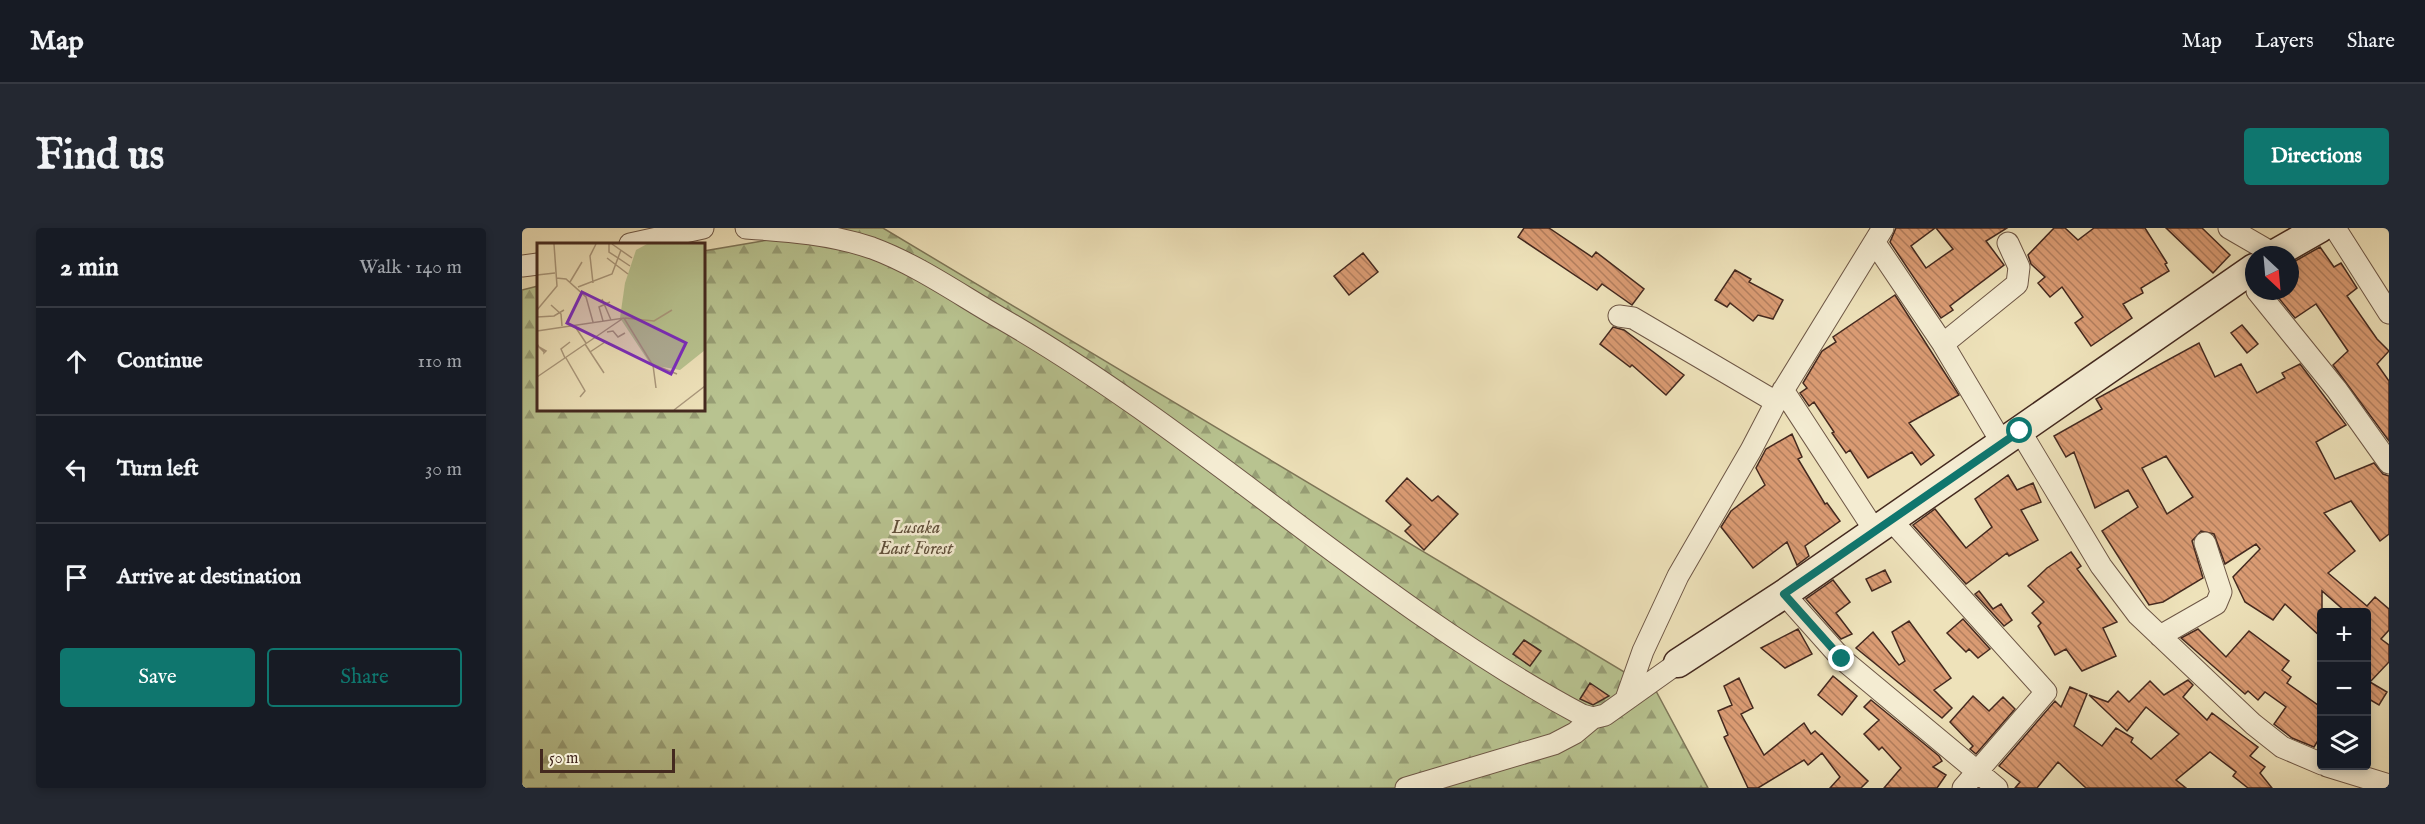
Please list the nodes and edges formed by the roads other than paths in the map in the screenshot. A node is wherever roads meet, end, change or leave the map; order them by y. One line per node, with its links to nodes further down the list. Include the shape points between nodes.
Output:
1 (703, 228): 7 (street)
2 (746, 228): 27 (street, via 812,233 872,248 1062,354 1472,648 1550,698)
3 (2229, 228): 9 (street)
4 (2320, 228): 10 (street)
5 (2335, 228): 15 (street)
6 (1879, 235): 17 (street); 18 (street)
7 (635, 243)
8 (2008, 243): 17 (street, via 2019,267 2017,284)
9 (2259, 246)
10 (2289, 246)
11 (537, 264): 12 (street)
12 (522, 266)
13 (2245, 285): 19 (street)
14 (2268, 300): 20 (street)
15 (2389, 313)
16 (1619, 316): 18 (street, via 1633,318)
17 (1943, 344): 19 (street)
18 (1779, 396): 21 (street); 26 (street, via 1658,617)
19 (2011, 437): 21 (street); 24 (street, via 2100,566 2138,615)
20 (2389, 463)
21 (1883, 525): 23 (street); 30 (street, via 2046,692)
22 (2205, 543): 24 (street, via 2221,592 2216,604)
23 (1784, 594): 25 (street); 30 (street, via 1842,659)
24 (2160, 636): 28 (street, via 2282,747)
25 (1678, 663): 26 (street)
26 (1626, 699): 27 (street, via 1605,715)
27 (1593, 718): 32 (street, via 1554,744)
28 (2317, 762)
29 (2342, 770): 31 (street)
30 (1970, 780): 33 (street)
31 (2389, 785)
32 (1406, 788)
33 (1997, 788)

